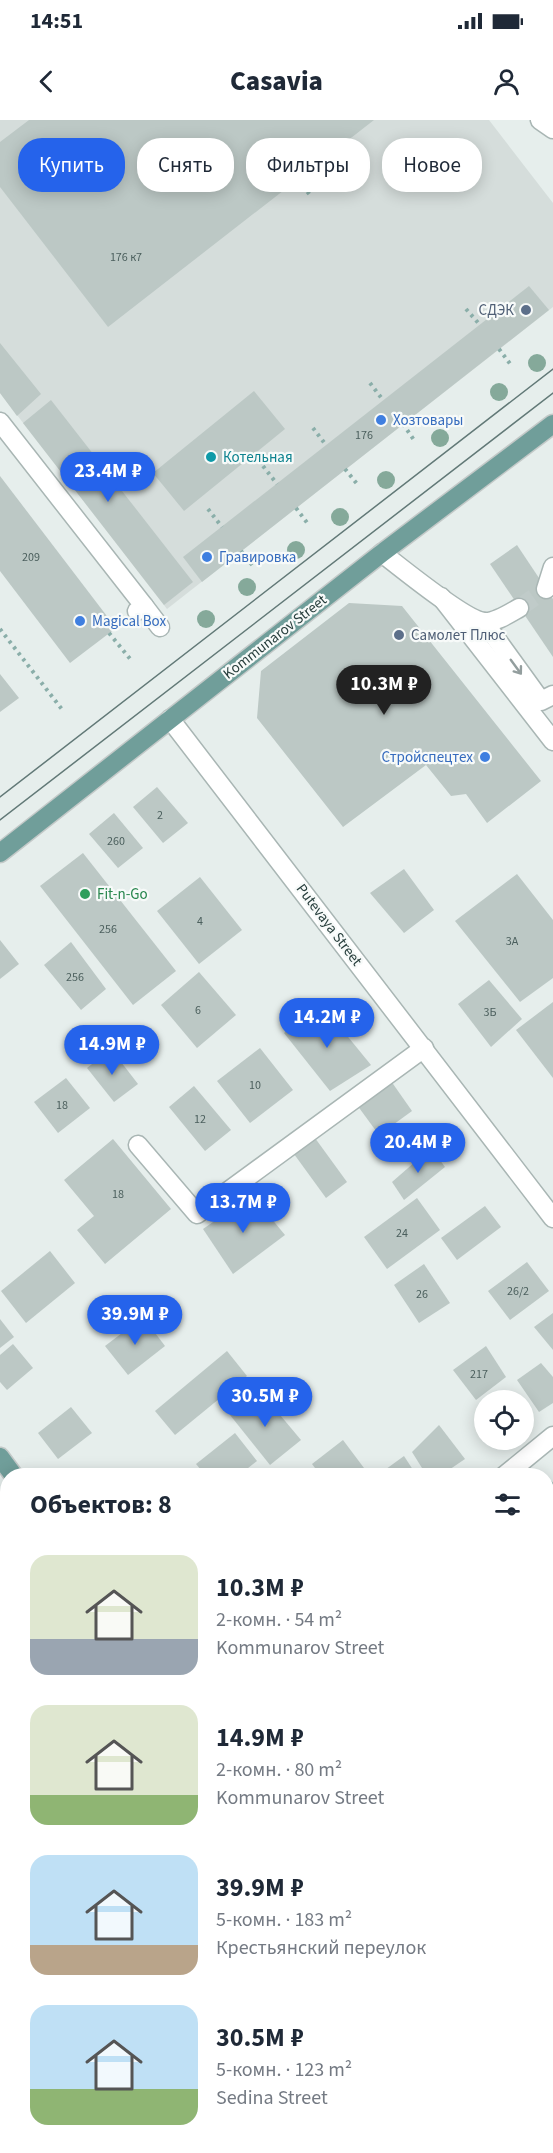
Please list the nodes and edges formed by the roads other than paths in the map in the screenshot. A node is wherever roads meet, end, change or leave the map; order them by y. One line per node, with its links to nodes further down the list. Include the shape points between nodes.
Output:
1 (540, 120): 2 (street)
2 (553, 129)
3 (0, 422): 11 (street, via 140,609)
4 (553, 424): 5 (main road, Kommunarov Street)
5 (382, 553): 8 (street); 13 (main road, Kommunarov Street)
6 (553, 567): 7 (street)
7 (546, 589)
8 (441, 597): 10 (street); 14 (street)
9 (519, 608): 10 (street)
10 (484, 622): 12 (street, one-way to 12, via 541,701)
11 (160, 627)
12 (553, 695)
13 (171, 719): 15 (main road, Kommunarov Street); 16 (street, Putevaya Street)
14 (553, 741)
15 (0, 853)
16 (424, 1048): 17 (street, via 197,1214); 18 (street, Putevaya Street)
17 (138, 1145)
18 (553, 1218)
19 (553, 1436): 20 (street)
20 (514, 1468)

